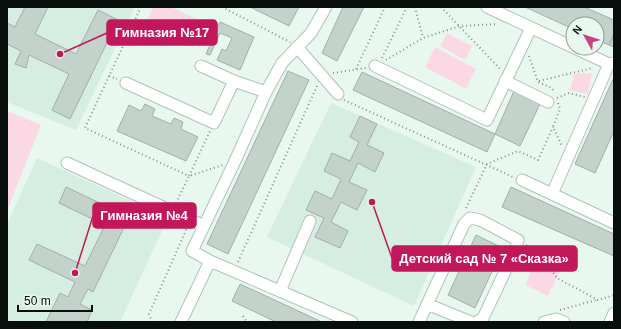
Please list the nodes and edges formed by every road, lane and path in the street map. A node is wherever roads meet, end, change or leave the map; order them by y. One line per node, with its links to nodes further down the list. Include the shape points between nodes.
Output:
1 (141, 7): 32 (path, via 85,128)
2 (222, 7): 13 (path)
3 (385, 7): 17 (path)
4 (407, 7): 12 (path, via 380,63)
5 (415, 7): 12 (path)
6 (441, 7): 10 (path)
7 (487, 7): 9 (lane)
8 (324, 8): 13 (lane, via 311,33)
9 (518, 22): 10 (path); 11 (lane)
10 (460, 26): 12 (path); 19 (path)
11 (531, 28): 14 (lane); 19 (lane)
12 (424, 38)
13 (298, 47): 18 (lane); 23 (lane, via 282,63)
14 (611, 63): 21 (path); 25 (lane)
15 (201, 66): 20 (lane)
16 (375, 66): 17 (path); 19 (lane, via 487,120)
17 (356, 69): 18 (path)
18 (322, 75): 24 (lane); 43 (path)
19 (506, 78): 26 (lane)
20 (234, 81): 23 (lane); 27 (lane)
21 (538, 82)
22 (126, 83): 27 (lane)
23 (266, 92): 29 (lane)
24 (338, 94): 31 (path, via 341,98)
25 (594, 99): 26 (path, via 569,92); 34 (lane)
26 (552, 100)
27 (214, 123): 32 (path)
28 (553, 127): 31 (path, via 538,160 518,151)
29 (235, 161): 32 (path); 40 (lane)
30 (66, 163): 35 (lane)
31 (487, 164): 33 (path); 36 (path)
32 (189, 176): 35 (path)
33 (522, 180): 34 (lane)
34 (552, 194): 39 (lane)
35 (172, 211): 37 (lane)
36 (464, 213)
37 (191, 220): 40 (lane); 51 (path, via 149,314)
38 (310, 221): 44 (lane)
39 (614, 223)
40 (204, 226): 42 (lane, via 192,251)
41 (518, 240): 46 (path, via 540,253 557,278); 47 (lane, via 480,220 470,218 464,224); 57 (lane, via 483,318)
42 (210, 261): 43 (lane); 52 (lane)
43 (234, 271): 44 (lane)
44 (280, 291): 54 (lane)
45 (614, 295): 46 (path)
46 (598, 300): 48 (path)
47 (427, 304): 55 (lane); 56 (lane)
48 (556, 311)
49 (614, 314): 60 (lane)
50 (243, 316): 53 (path)
51 (152, 322)
52 (181, 322)
53 (247, 322)
54 (352, 322)
55 (419, 322)
56 (471, 322)
57 (477, 322)
58 (544, 322): 59 (lane, via 556,319)
59 (564, 322)
60 (610, 322)

